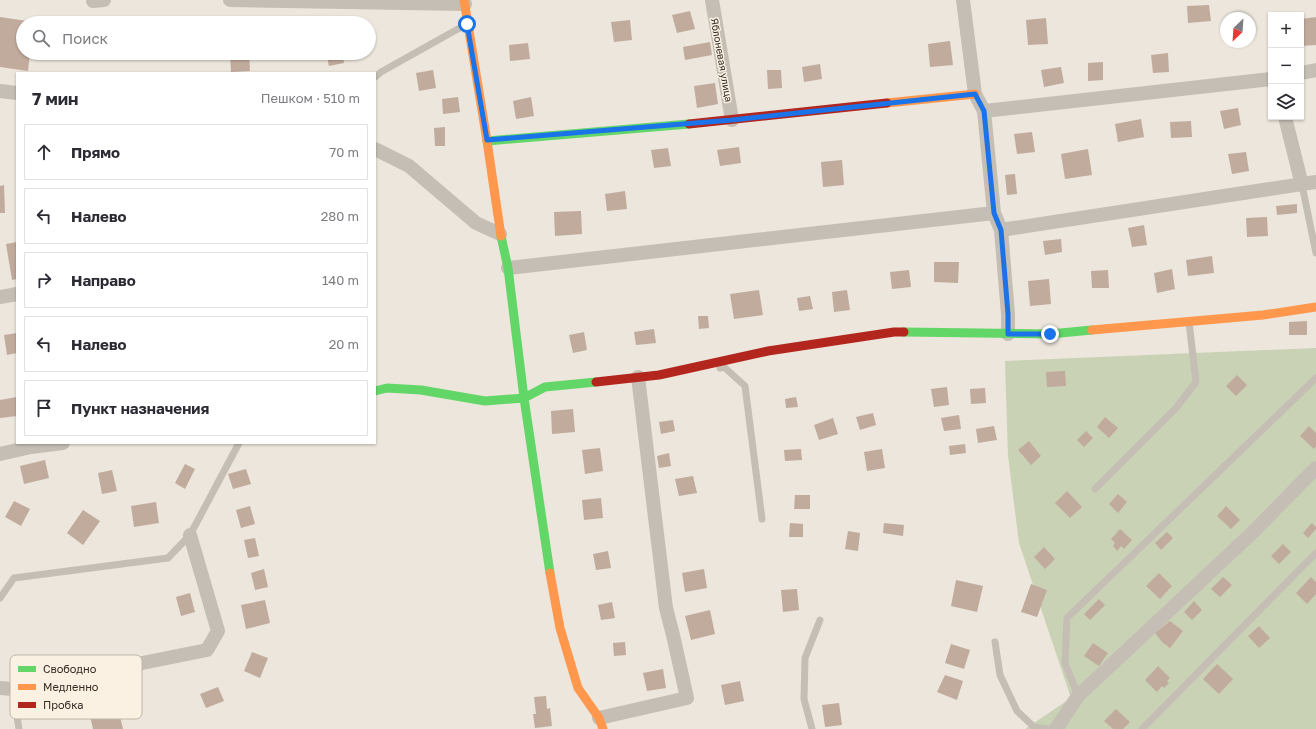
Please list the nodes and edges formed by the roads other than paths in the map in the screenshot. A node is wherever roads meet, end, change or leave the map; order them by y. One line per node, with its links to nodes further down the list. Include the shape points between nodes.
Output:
1 (230, 0): 4 (street)
2 (712, 0): 14 (street, Яблоневая улица)
3 (963, 0): 12 (street)
4 (465, 2): 5 (street)
5 (467, 24): 8 (lane); 16 (street)
6 (1316, 70): 7 (street)
7 (1304, 72)
8 (376, 76)
9 (1268, 79): 13 (street)
10 (0, 91): 11 (street)
11 (16, 93)
12 (975, 94): 13 (street); 14 (street)
13 (984, 111): 20 (street)
14 (732, 120): 16 (street)
15 (1286, 120): 19 (street)
16 (487, 140): 22 (street)
17 (376, 150): 22 (street, via 409,166 476,223)
18 (1316, 182): 19 (street)
19 (1302, 185): 21 (street); 23 (lane)
20 (994, 213): 21 (street); 24 (street)
21 (1001, 230): 29 (street)
22 (500, 234): 24 (street)
23 (1316, 253)
24 (508, 268): 34 (street)
25 (1, 293): 26 (street)
26 (16, 294)
27 (1316, 307): 28 (street)
28 (1189, 322): 29 (street, via 1050,334); 39 (lane, via 1196,382 1176,408)
29 (1008, 334): 30 (street, via 894,332 768,351)
30 (659, 375): 31 (street); 40 (lane, via 724,367 745,386)
31 (638, 377): 34 (street, via 545,387); 51 (street, via 666,608 687,698)
32 (1316, 378): 48 (lane, via 1067,618 1065,662)
33 (376, 391): 34 (street, via 386,388 422,390 485,401)
34 (524, 398): 51 (street, via 560,628 578,688)
35 (55, 444): 37 (street)
36 (238, 444): 41 (lane)
37 (0, 454)
38 (1316, 468): 48 (street, via 1253,532)
39 (1096, 489)
40 (762, 518)
41 (190, 535): 43 (lane, via 168,558 14,578); 46 (street, via 218,631 207,650)
42 (1316, 554): 56 (lane)
43 (0, 598)
44 (820, 620): 53 (lane, via 805,658 804,699)
45 (995, 642): 54 (lane, via 1000,675 1017,711 1034,727)
46 (142, 663)
47 (7, 689): 49 (lane)
48 (1078, 696): 55 (street)
49 (10, 699)
50 (16, 719): 52 (lane)
51 (601, 723)
52 (19, 729)
53 (812, 729)
54 (1048, 729)
55 (1056, 729)
56 (1142, 729)

